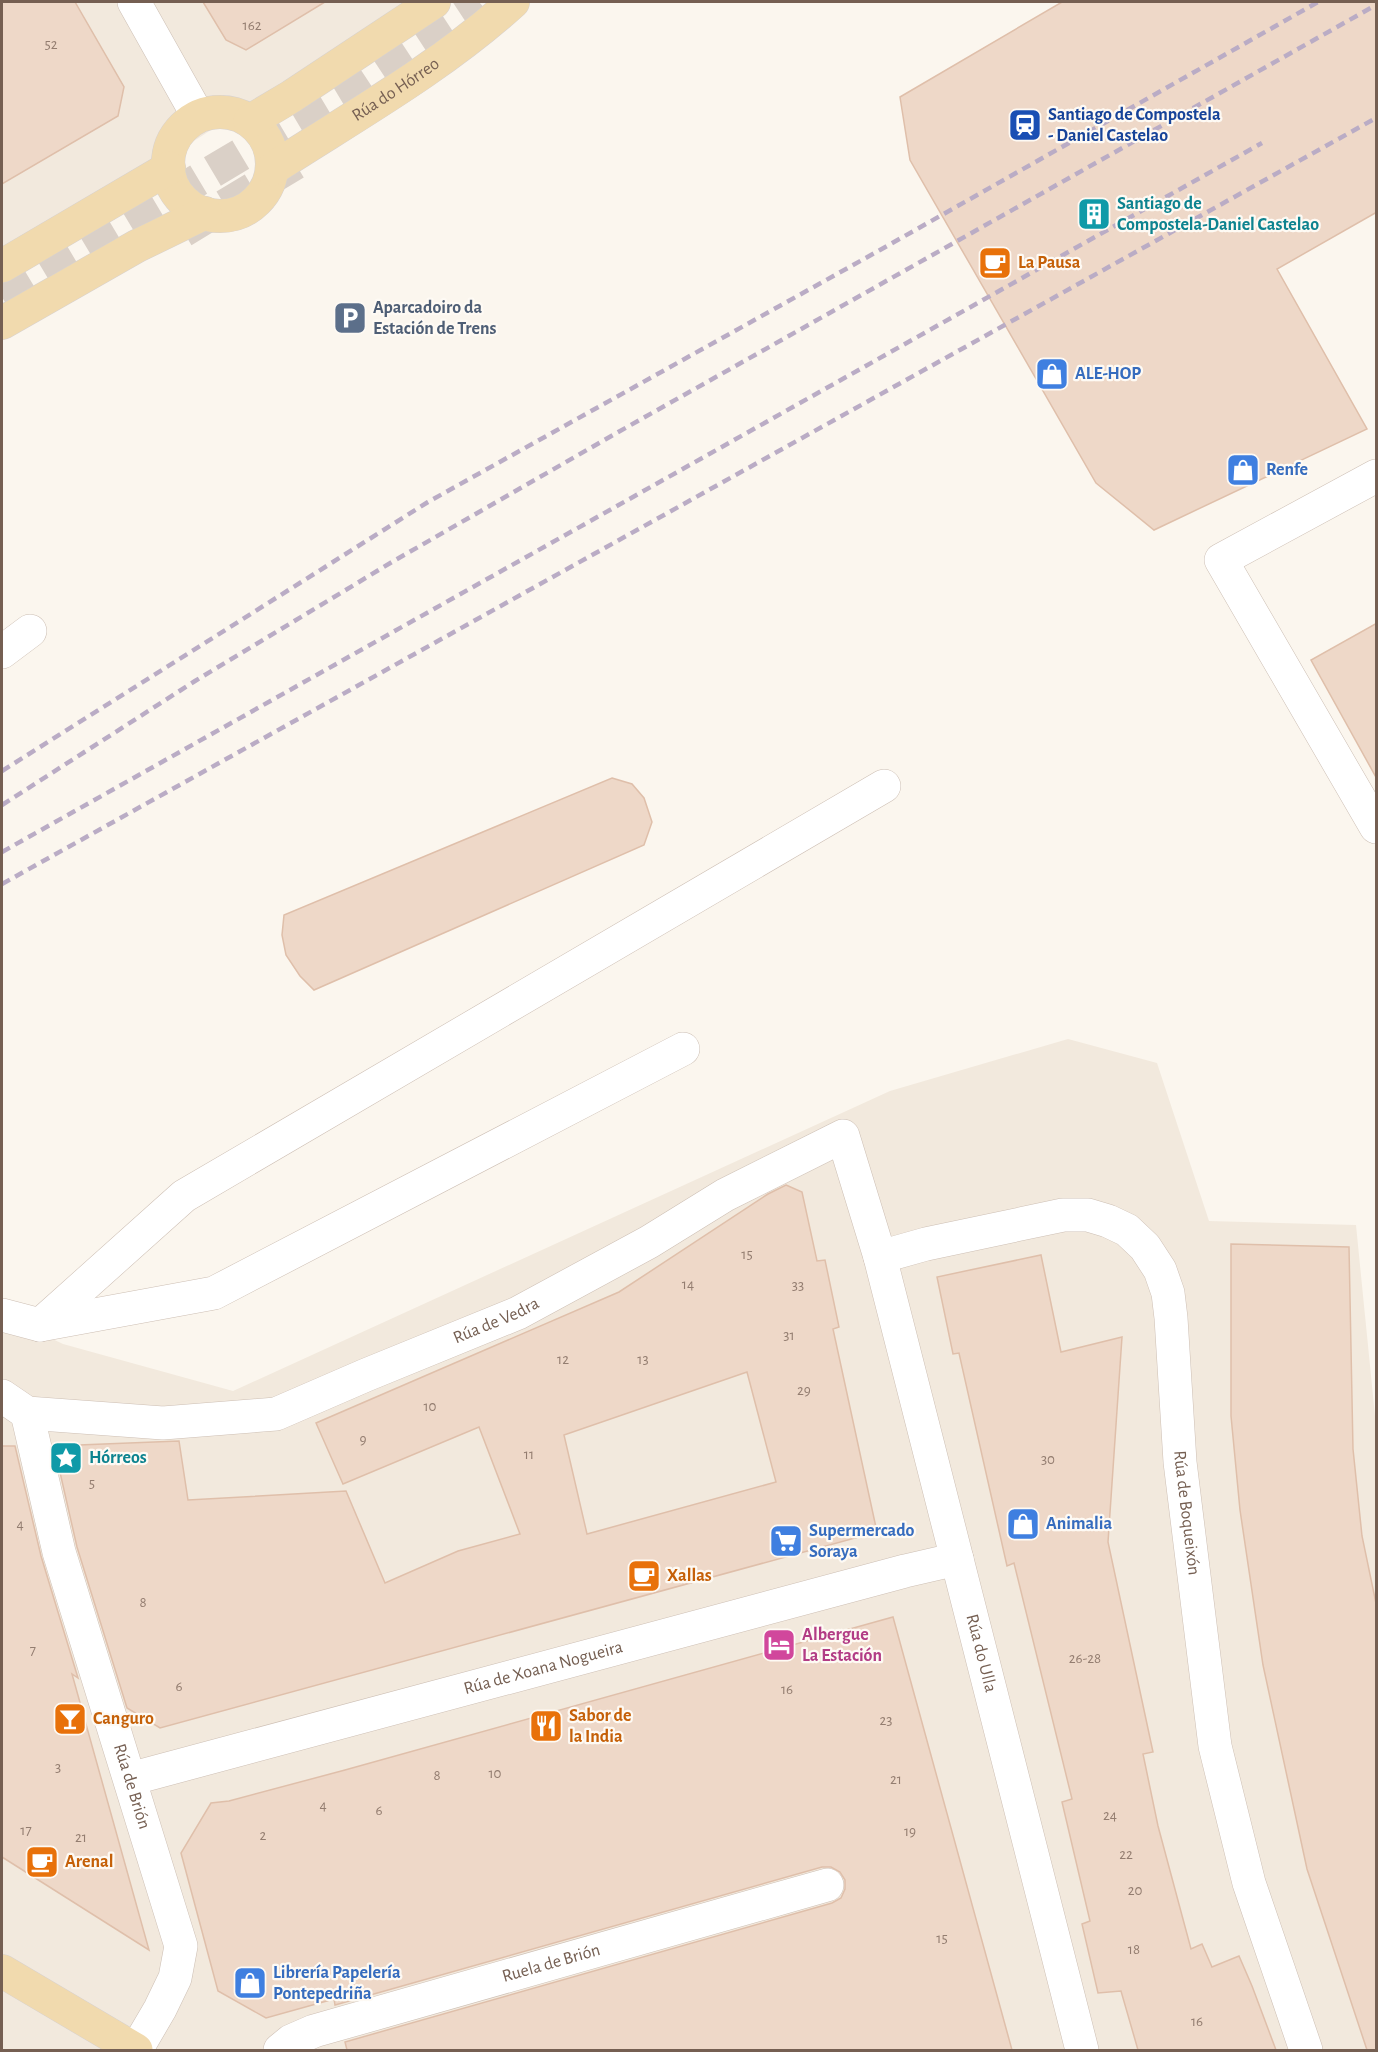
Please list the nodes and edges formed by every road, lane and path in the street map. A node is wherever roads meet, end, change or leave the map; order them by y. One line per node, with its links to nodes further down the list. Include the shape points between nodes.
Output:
1 (134, 2): 4 (street)
2 (434, 2): 5 (main road)
3 (513, 2): 7 (main road, Rúa do Hórreo, via 456,50)
4 (198, 117): 5 (main road, via 225,112); 6 (main road, via 188,123 173,143)
5 (250, 121): 7 (main road, via 263,134 271,151)
6 (169, 168): 8 (main road, via 180,196); 9 (main road)
7 (272, 169): 8 (main road, via 261,197 249,207 221,216)
8 (205, 213): 10 (main road, via 137,246)
9 (2, 266)
10 (2, 323)
11 (1377, 476): 15 (street, via 1221,560)
12 (30, 631): 13 (street)
13 (2, 652)
14 (884, 786): 19 (street, via 184,1196)
15 (1377, 827)
16 (683, 1049): 19 (street, via 214,1293)
17 (880, 1257): 20 (street, Rúa de Vedra, via 843,1136 725,1196 518,1314 276,1414 163,1423); 21 (street, Rúa do Ulla); 28 (street, Rúa de Boqueixón, via 1063,1215 1088,1215 1127,1230 1145,1247 1160,1270 1171,1318 1179,1462 1215,1746 1249,1883)
18 (2, 1315): 19 (street)
19 (40, 1325)
20 (14, 1405): 22 (street, Rúa de Brión)
21 (957, 1559): 22 (street, Rúa de Xoana Nogueira); 27 (street, Rúa do Ulla)
22 (130, 1779): 25 (street, Rúa de Brión, via 180,1946 175,1977)
23 (827, 1885): 26 (street, Ruela de Brión, via 314,2031)
24 (2, 1971): 25 (main road)
25 (136, 2050)
26 (280, 2050)
27 (1082, 2050)
28 (1306, 2050)

